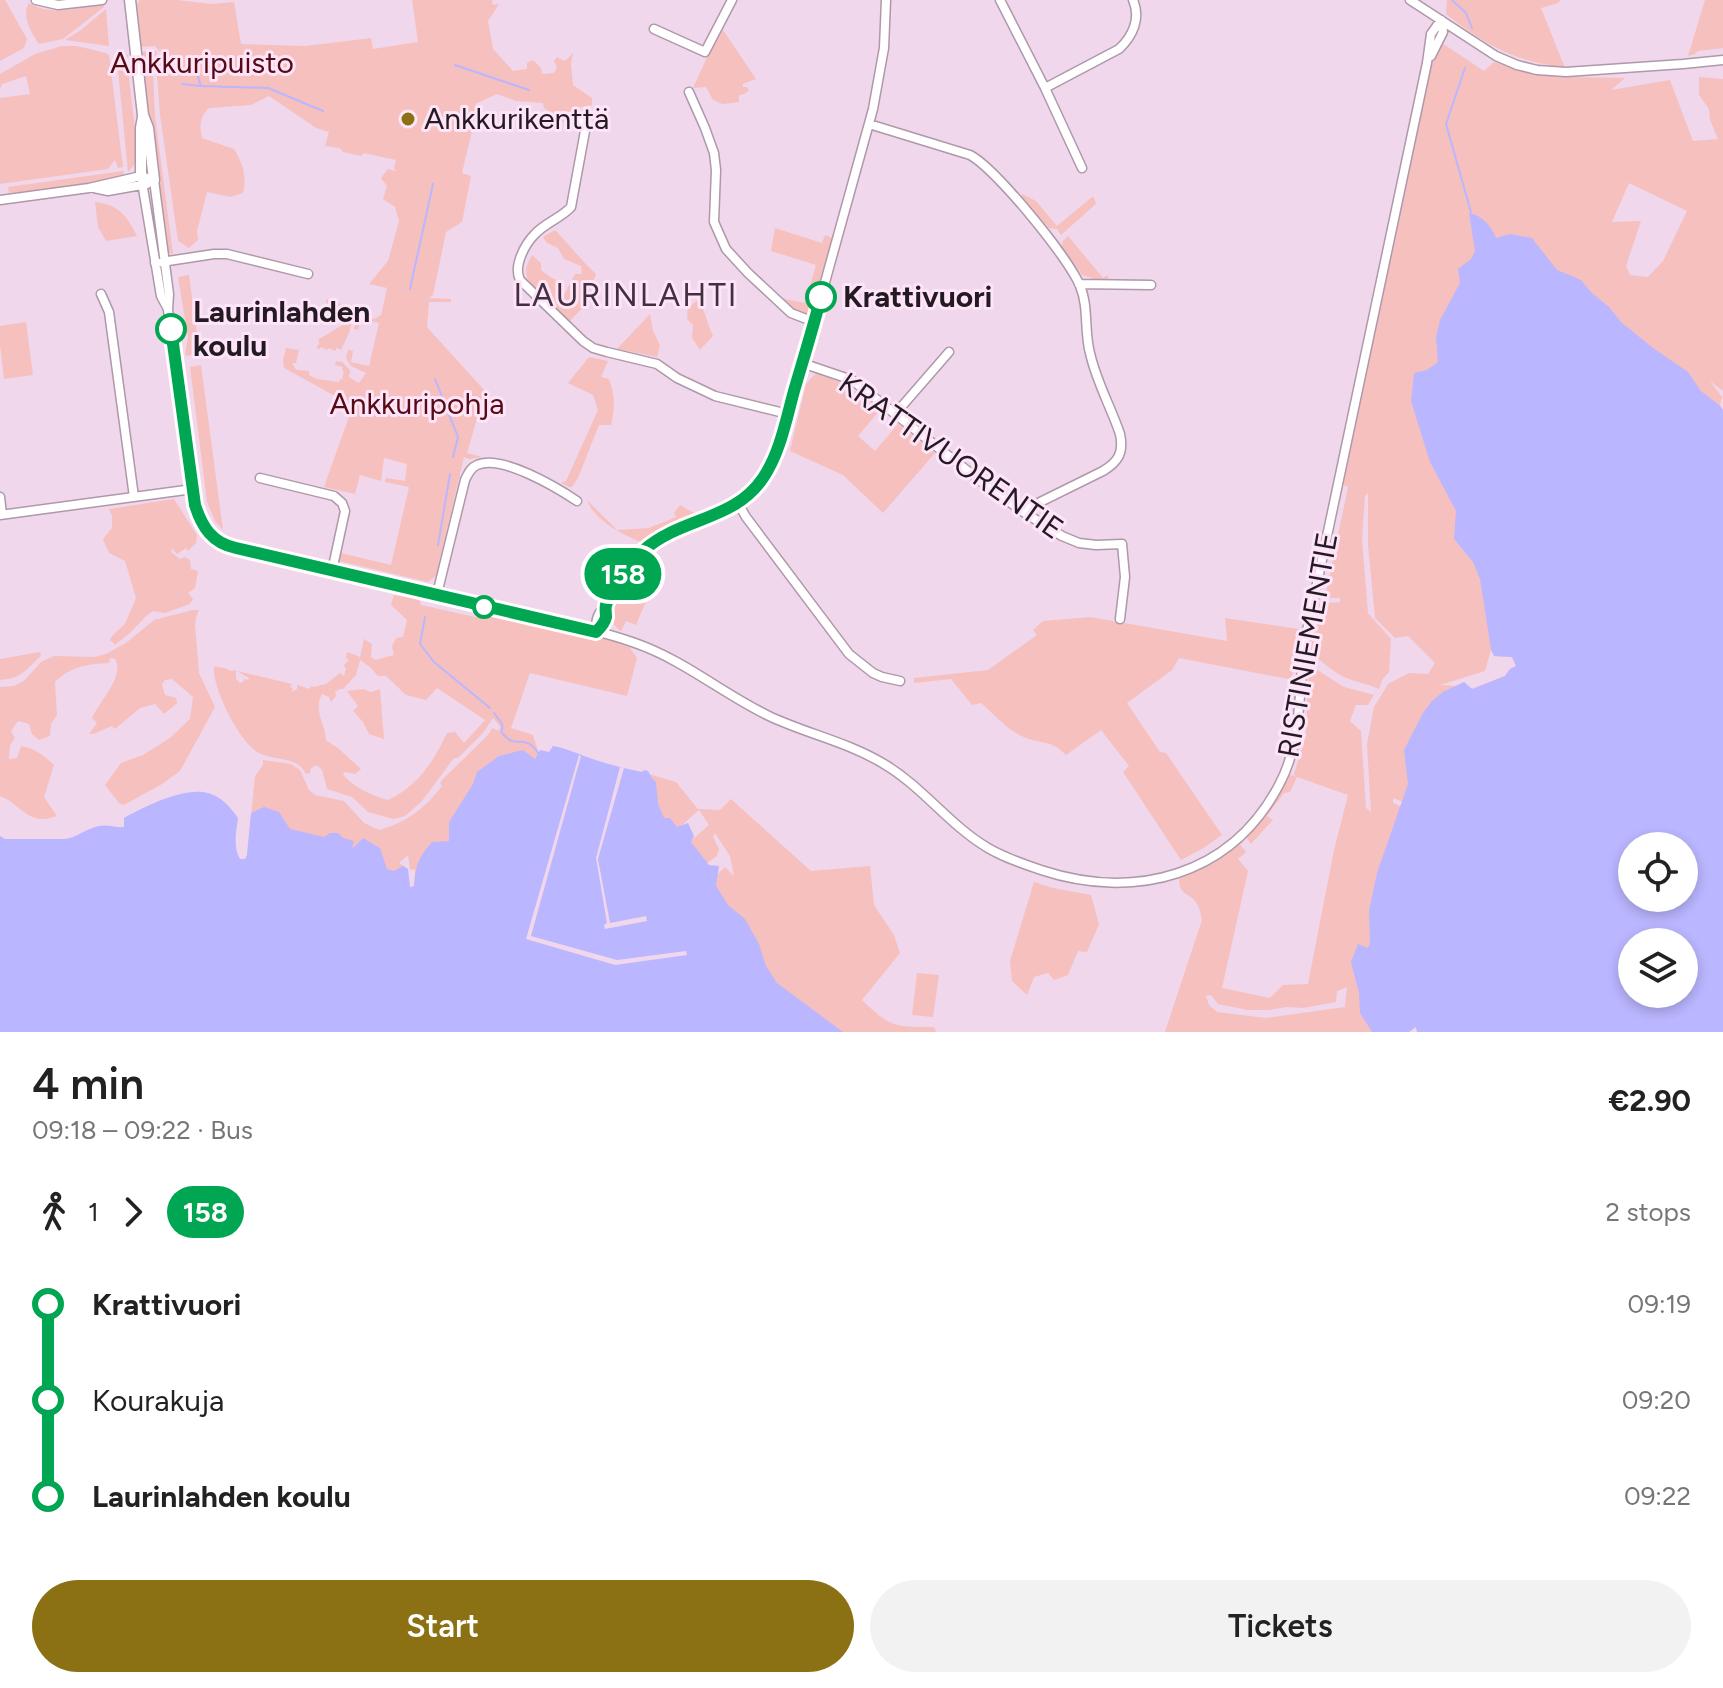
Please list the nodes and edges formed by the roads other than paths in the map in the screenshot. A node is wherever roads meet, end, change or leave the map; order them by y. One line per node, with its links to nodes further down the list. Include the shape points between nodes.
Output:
1 (36, 0): 2 (street, via 58,5)
2 (102, 0)
3 (130, 0): 14 (main road)
4 (732, 0): 10 (street, via 705,52)
5 (886, 0): 16 (street, via 884,48)
6 (1000, 0): 12 (street)
7 (1133, 0): 12 (street, via 1136,24 1126,43)
8 (1410, 0): 9 (street)
9 (1441, 20): 11 (street, via 1496,56 1537,70); 42 (street, RISTINIEMENTIE, via 1431,34 1305,637 1293,751 1264,809 1217,855 1182,872 1118,884 1091,883 1014,861 974,839 903,777 864,753 764,714 670,657)
10 (654, 29)
11 (1723, 60)
12 (1045, 88): 17 (street)
13 (689, 92): 26 (street, via 714,153 714,222 726,249 783,307)
14 (143, 115): 18 (main road); 19 (main road)
15 (582, 118): 30 (street, via 585,131 571,207 533,236 517,276 593,348 657,364 715,396)
16 (869, 124): 23 (street, via 983,163 1054,245); 26 (street)
17 (1082, 168)
18 (154, 180): 19 (street); 21 (street)
19 (142, 181): 20 (street); 21 (street)
20 (0, 200)
21 (159, 262): 22 (street, via 227,254); 32 (street, RISTINIEMENTIE)
22 (308, 274)
23 (1079, 284): 24 (street); 37 (street, via 1091,358 1120,434 1120,452 1103,471)
24 (1151, 285)
25 (101, 294): 34 (street, via 109,312)
26 (814, 322): 28 (street)
27 (949, 352): 29 (street)
28 (802, 363): 29 (street, KRATTIVUORENTIE, via 852,380); 30 (street)
29 (896, 413): 37 (street, KRATTIVUORENTIE)
30 (788, 414): 36 (street, via 770,467)
31 (260, 478): 39 (street, via 334,496 342,503 345,511)
32 (193, 489): 34 (street); 39 (street, RISTINIEMENTIE, via 203,526 220,544)
33 (0, 497): 38 (street)
34 (134, 497): 38 (street)
35 (577, 501): 40 (street, via 522,471 478,464 465,480)
36 (738, 503): 42 (street, via 645,549 626,570); 43 (street, via 849,654 877,675)
37 (1022, 511): 41 (street, KRATTIVUORENTIE, via 1079,543 1122,544)
38 (1, 514)
39 (332, 571): 40 (street, RISTINIEMENTIE)
40 (437, 594): 42 (street, RISTINIEMENTIE)
41 (1120, 619)
42 (596, 632)
43 (900, 681)

